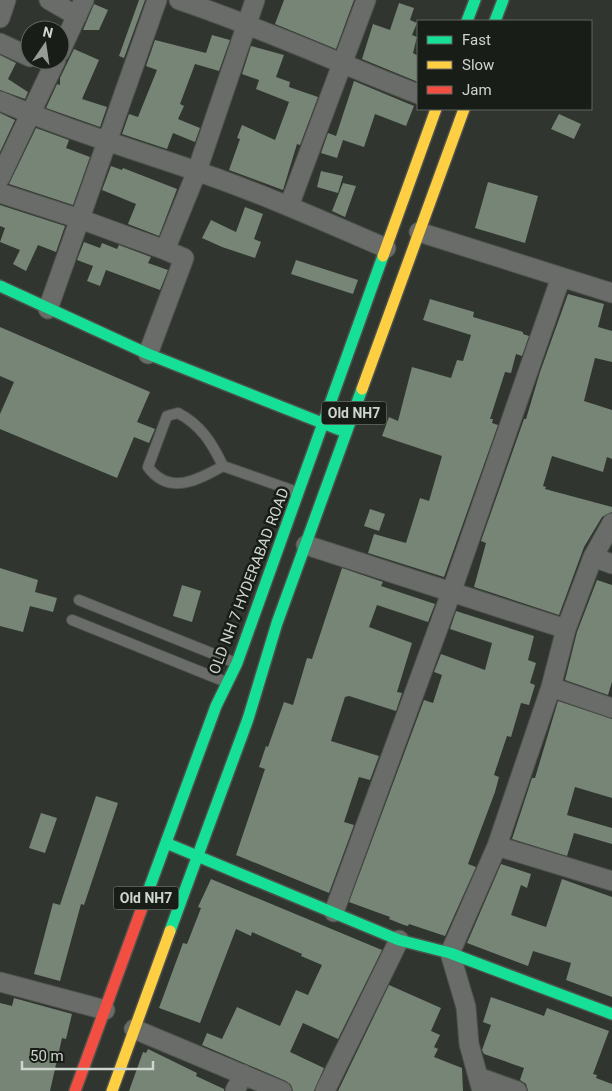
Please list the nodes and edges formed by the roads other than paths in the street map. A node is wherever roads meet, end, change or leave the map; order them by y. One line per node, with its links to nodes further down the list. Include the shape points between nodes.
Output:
1 (6, 0): 10 (street)
2 (49, 0): 9 (street)
3 (157, 0): 24 (street)
4 (179, 0): 13 (street)
5 (255, 0): 13 (street)
6 (366, 0): 17 (street)
7 (475, 0): 11 (main road)
8 (503, 0): 12 (main road)
9 (81, 8): 14 (street)
10 (0, 18)
11 (467, 20)
12 (495, 20)
13 (246, 23): 17 (street); 25 (street)
14 (70, 27)
15 (0, 43): 16 (street)
16 (20, 53)
17 (342, 65): 19 (street); 28 (street)
18 (47, 70): 23 (street)
19 (417, 94)
20 (0, 101): 23 (street)
21 (436, 110): 31 (main road, OLD NH 7 HYDERABAD ROAD / Old NH7)
22 (464, 110): 30 (main road, Old NH7)
23 (30, 114): 24 (street); 26 (street)
24 (106, 142): 25 (street); 29 (street)
25 (197, 171): 28 (street); 32 (street)
26 (1, 173)
27 (0, 193): 29 (street)
28 (289, 206): 31 (street)
29 (80, 219): 32 (street); 36 (street)
30 (419, 232): 33 (street); 39 (main road, Old NH7)
31 (386, 248): 38 (main road, OLD NH 7 HYDERABAD ROAD / Old NH7)
32 (165, 250): 37 (street, via 184,258)
33 (561, 277): 35 (street); 46 (street)
34 (0, 286): 36 (main road)
35 (612, 293)
36 (48, 309): 37 (main road)
37 (148, 354): 38 (main road)
38 (323, 423): 39 (main road); 41 (main road, OLD NH 7 HYDERABAD ROAD / Old NH7)
39 (347, 432): 43 (main road, Old NH7)
40 (223, 466): 40 (lane, via 197,481 174,483 156,478 148,467 168,416 178,413 192,420 210,441); 41 (lane)
41 (298, 493): 50 (main road, OLD NH 7 HYDERABAD ROAD / Old NH7)
42 (612, 523): 44 (street)
43 (306, 545): 46 (street); 56 (main road, Old NH7)
44 (593, 557): 45 (street); 49 (street)
45 (612, 564)
46 (451, 593): 49 (street); 58 (street)
47 (79, 600): 50 (lane)
48 (72, 620): 51 (lane)
49 (566, 629): 52 (street)
50 (236, 663): 51 (main road, OLD NH 7 HYDERABAD ROAD / Old NH7)
51 (227, 682): 54 (main road, OLD NH 7 HYDERABAD ROAD / Old NH7)
52 (551, 688): 53 (street); 55 (street)
53 (612, 708)
54 (166, 843): 56 (main road); 62 (main road, OLD NH 7 HYDERABAD ROAD / Old NH7)
55 (497, 846): 57 (street); 60 (street)
56 (198, 856): 58 (main road); 64 (main road, Old NH7)
57 (612, 881)
58 (334, 912): 59 (main road)
59 (399, 940): 60 (main road); 71 (street)
60 (450, 953): 63 (main road); 66 (street, via 466,1007 469,1044)
61 (0, 982): 62 (street)
62 (105, 1010): 67 (main road, OLD NH 7 HYDERABAD ROAD / Old NH7)
63 (612, 1014)
64 (134, 1029): 65 (street); 68 (main road, Old NH7)
65 (243, 1074): 69 (street); 70 (street)
66 (480, 1084): 72 (street)
67 (75, 1091)
68 (112, 1091)
69 (235, 1091)
70 (282, 1091)
71 (325, 1091)
72 (517, 1091)

